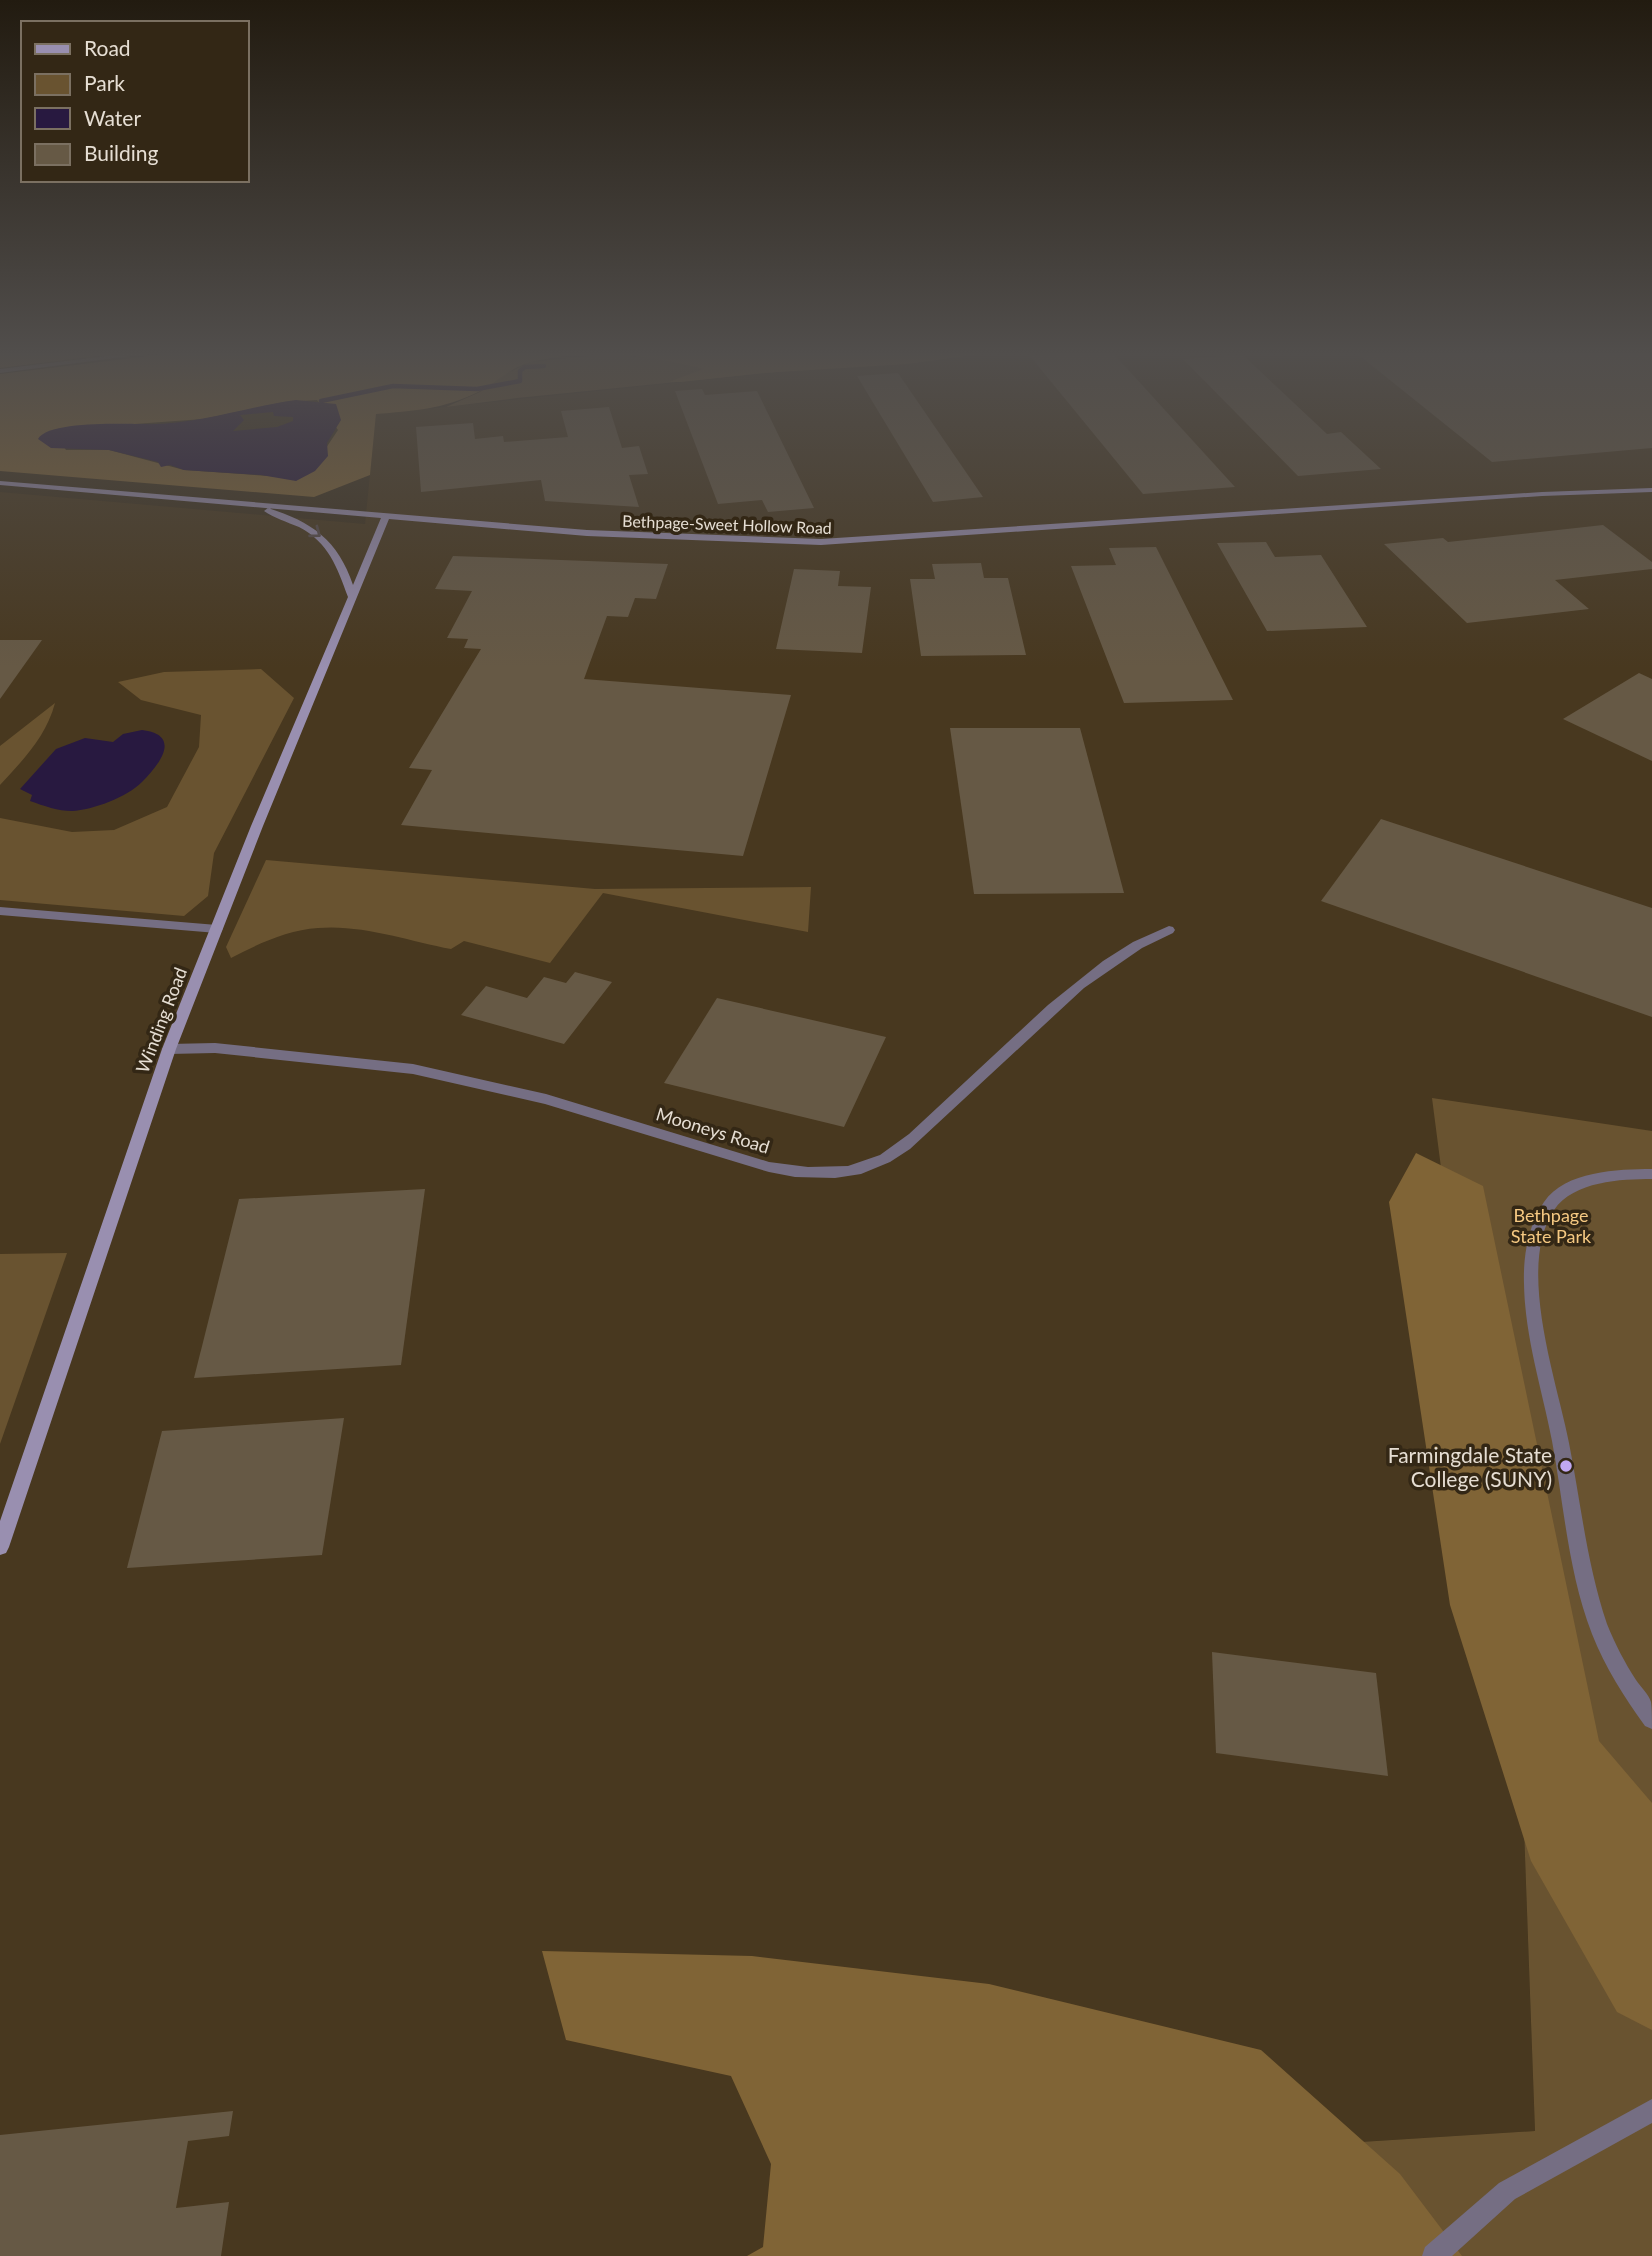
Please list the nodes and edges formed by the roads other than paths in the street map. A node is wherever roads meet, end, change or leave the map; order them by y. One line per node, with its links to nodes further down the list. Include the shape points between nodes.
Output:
1 (0, 483): 3 (main road, Bethpage-Sweet Hollow Road)
2 (1652, 489): 4 (main road, Bethpage-Sweet Hollow Road, via 879,540 587,534)
3 (254, 505): 4 (main road, Bethpage-Sweet Hollow Road); 5 (main road, one-way to 5, via 307,526 333,547)
4 (386, 516): 5 (main road, Winding Road)
5 (352, 596): 7 (main road, Winding Road)
6 (0, 911): 7 (street)
7 (217, 929): 9 (main road, Winding Road)
8 (1169, 930): 9 (street, Mooneys Road, via 1088,975 903,1148 872,1165 837,1173 806,1174 769,1167 546,1099 413,1069 215,1048)
9 (169, 1049): 11 (main road, Winding Road)
10 (1652, 1174): 12 (street, via 1609,1176 1575,1187 1550,1204 1532,1262 1536,1318 1585,1572 1601,1632 1630,1689)
11 (0, 1547)
12 (1652, 1719)
13 (1652, 2110): 14 (street, via 1507,2191)
14 (1434, 2256)

